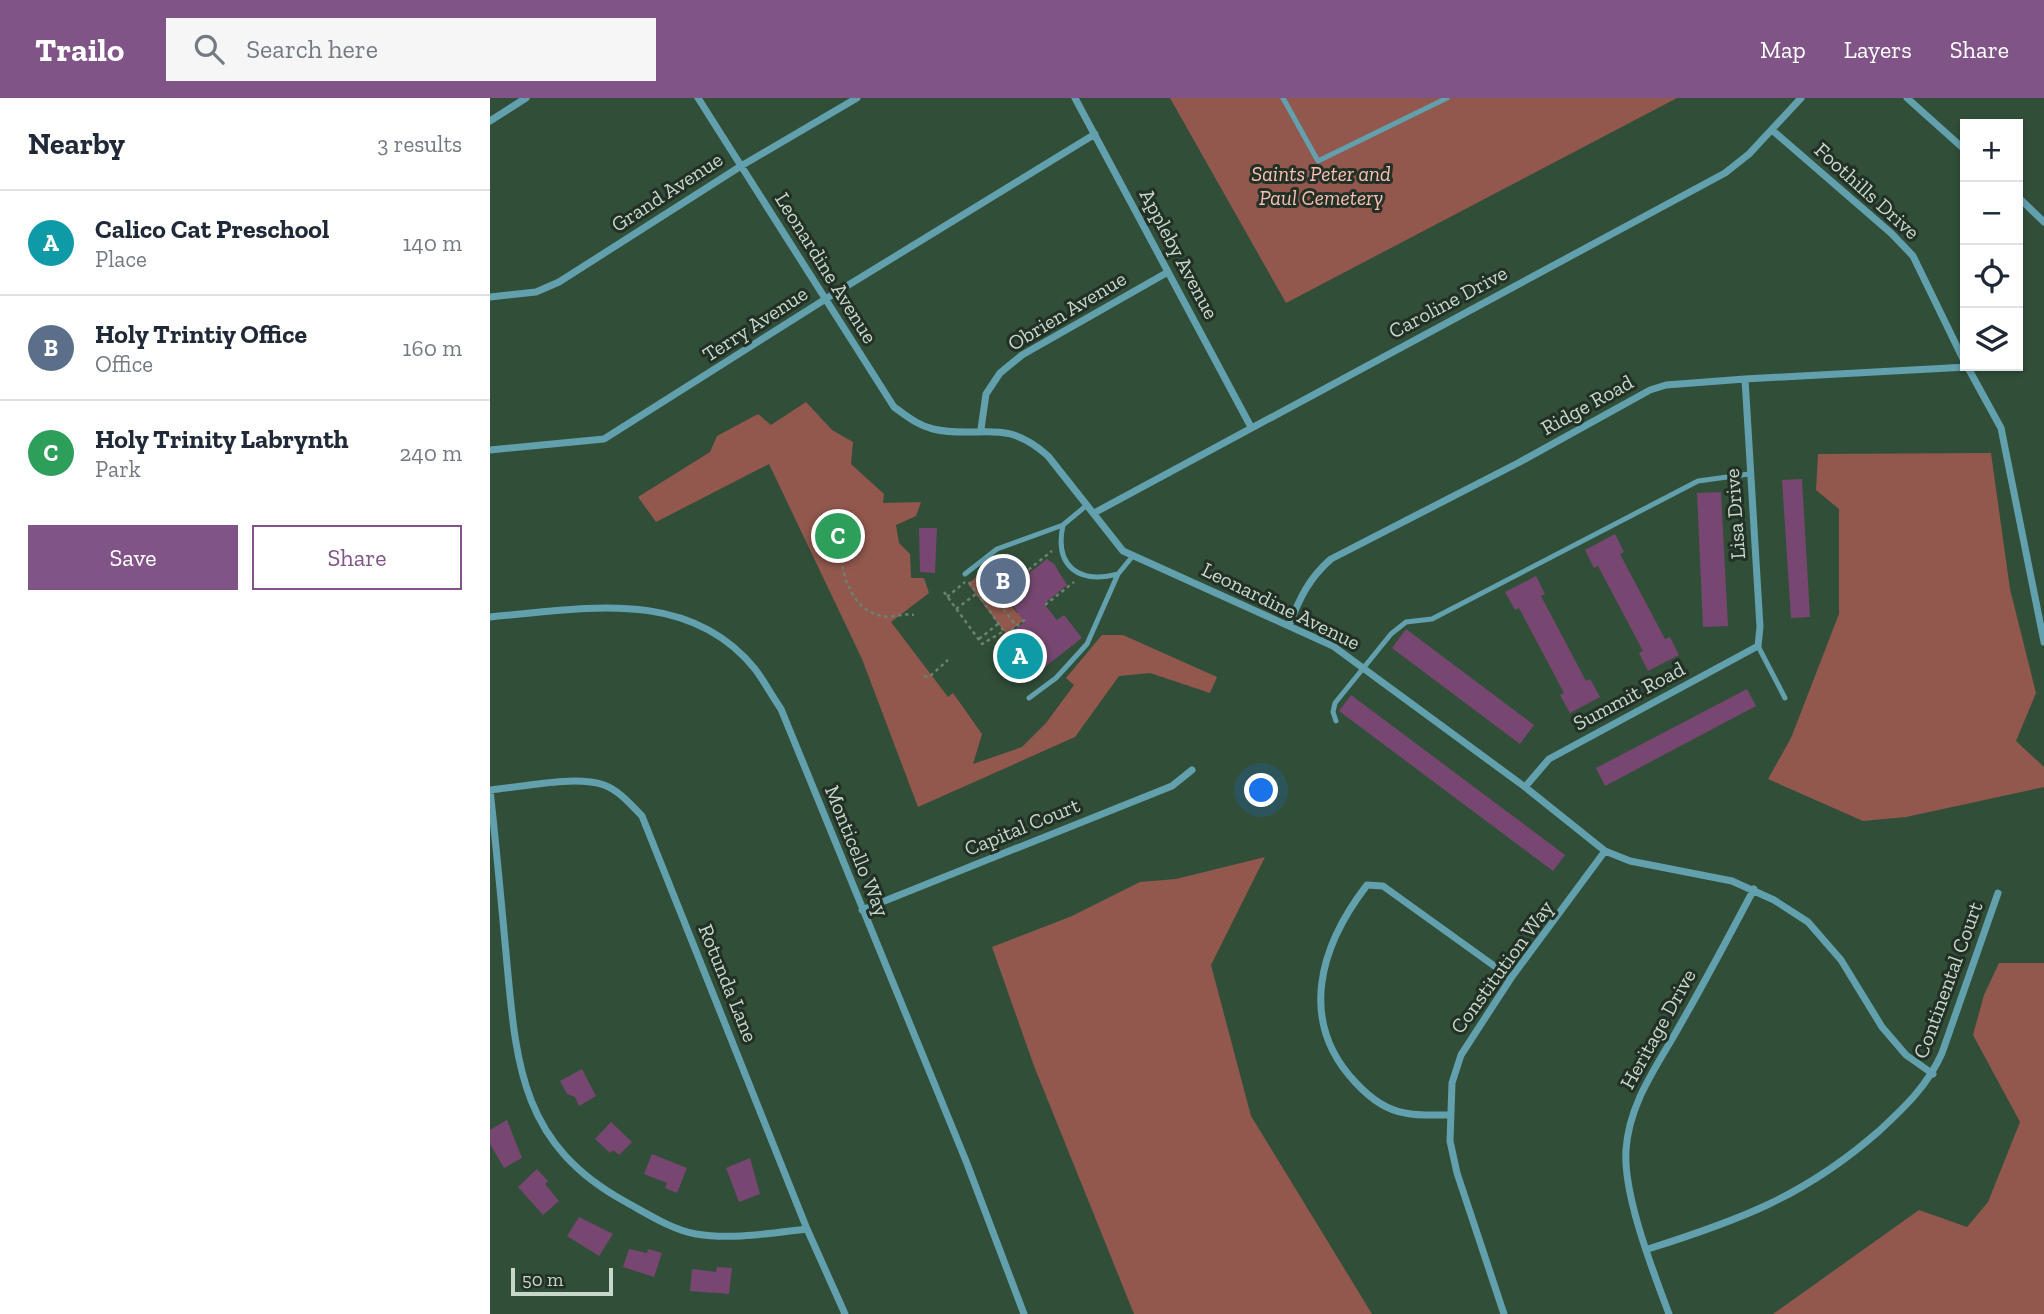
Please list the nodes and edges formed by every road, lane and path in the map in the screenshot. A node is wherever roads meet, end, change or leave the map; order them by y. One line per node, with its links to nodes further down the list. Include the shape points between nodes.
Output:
1 (526, 98): 9 (street)
2 (698, 98): 13 (street, Leonardine Avenue)
3 (857, 98): 13 (street, Grand Avenue)
4 (1075, 98): 11 (street, Appleby Avenue)
5 (1283, 98): 6 (lane, via 1318,161)
6 (1447, 98)
7 (1801, 98): 10 (street, Caroline Drive)
8 (1908, 98): 12 (street)
9 (490, 121)
10 (1772, 130): 19 (street, Foothills Drive, via 1913,256); 23 (street, Caroline Drive, via 1725,173)
11 (1095, 134): 16 (street, Appleby Avenue); 18 (street, Terry Avenue)
12 (1960, 145)
13 (741, 166): 17 (street, Grand Avenue, via 559,282 536,292); 18 (street, Leonardine Avenue)
14 (2023, 202): 15 (street)
15 (2044, 222)
16 (1168, 272): 23 (street, Appleby Avenue); 24 (street, Obrien Avenue, via 1022,355 1000,373 986,394)
17 (490, 297)
18 (824, 300): 24 (street, Leonardine Avenue, via 894,407 930,428 950,432); 25 (street, Terry Avenue, via 604,439)
19 (1960, 353)
20 (1960, 365): 22 (street, Ridge Road)
21 (1969, 371): 53 (street, Foothills Drive, via 2001,428)
22 (1745, 379): 26 (street, Lisa Drive); 50 (street, Ridge Road, via 1650,390 1354,544 1314,574)
23 (1251, 427): 28 (street, Caroline Drive)
24 (981, 429): 27 (street, Leonardine Avenue, via 1033,443)
25 (490, 450)
26 (1749, 474): 54 (street, Lisa Drive); 56 (lane, via 1698,481 1432,619 1401,624)
27 (1087, 505): 28 (street, Leonardine Avenue); 29 (lane)
28 (1094, 513): 33 (street, Leonardine Avenue)
29 (1063, 525): 31 (lane); 35 (lane, via 997,549)
30 (838, 533): 45 (path, via 839,538 842,535 840,539 840,545 842,545 848,540 849,536 847,529 841,525 831,527 828,539 833,544 838,545 829,537 831,528 837,526 833,529 830,535 837,528 842,529 846,534 843,528 838,526 843,527 846,531 846,540 841,544 846,536 841,541 844,536 841,530 832,536 839,541 844,577 853,596 867,610 884,617 901,612)
31 (1060, 545): 32 (path, via 1022,574); 36 (lane, via 1064,559)
32 (1006, 553)
33 (1132, 556): 34 (lane); 50 (street, Leonardine Avenue)
34 (1118, 574): 36 (lane); 58 (lane, via 1087,644)
35 (965, 575)
36 (1083, 575): 43 (path)
37 (1000, 585): 39 (path)
38 (944, 592): 41 (path)
39 (991, 592): 42 (path); 49 (path)
40 (976, 594): 41 (path, via 969,581); 42 (path); 44 (path)
41 (947, 597): 44 (path)
42 (980, 600): 48 (path)
43 (1045, 605)
44 (956, 610): 52 (path)
45 (914, 615)
46 (490, 617): 67 (street, Monticello Way, via 613,606 644,608 675,615 731,647 754,668 780,709)
47 (1027, 618): 49 (path)
48 (998, 624): 51 (path); 52 (path)
49 (1017, 626): 51 (path, via 1006,634)
50 (1289, 626): 56 (street, Leonardine Avenue)
51 (1004, 631): 52 (path, via 982,644)
52 (978, 640)
53 (2044, 642)
54 (1758, 646): 59 (lane); 62 (street, Summit Road, via 1549,759)
55 (948, 660): 57 (path, via 929,677)
56 (1363, 666): 60 (lane, via 1335,703); 62 (street, Leonardine Avenue)
57 (924, 676)
58 (1030, 698)
59 (1785, 698)
60 (1336, 721)
61 (1192, 770): 67 (street, Capital Court, via 1172,786)
62 (1525, 787): 64 (street, Leonardine Avenue)
63 (490, 790): 71 (street, Rotunda Lane, via 578,782 604,785 642,816); 71 (street, via 515,1053 529,1100 553,1144 594,1185 694,1234 729,1236)
64 (1605, 851): 65 (street, Leonardine Avenue, via 1630,861); 68 (street, Constitution Way)
65 (1754, 889): 69 (street, Leonardine Avenue, via 1808,922 1841,960 1882,1027 1906,1055); 72 (street, Heritage Drive, via 1646,1082 1628,1125 1625,1153 1630,1190)
66 (1998, 893): 69 (street, Continental Court)
67 (862, 910): 74 (street, Monticello Way)
68 (1511, 978): 70 (street, Constitution Way, via 1461,1055); 70 (street, via 1383,886 1367,885 1332,940 1322,975 1320,1008 1328,1041 1343,1069 1371,1099 1404,1113)
69 (1933, 1074): 72 (street, Continental Court, via 1909,1104 1814,1183 1711,1229)
70 (1448, 1115): 75 (street, Constitution Way, via 1457,1173)
71 (807, 1229): 73 (street, Rotunda Lane)
72 (1648, 1250): 76 (street, Heritage Drive)
73 (845, 1314)
74 (1024, 1314)
75 (1504, 1314)
76 (1669, 1314)

